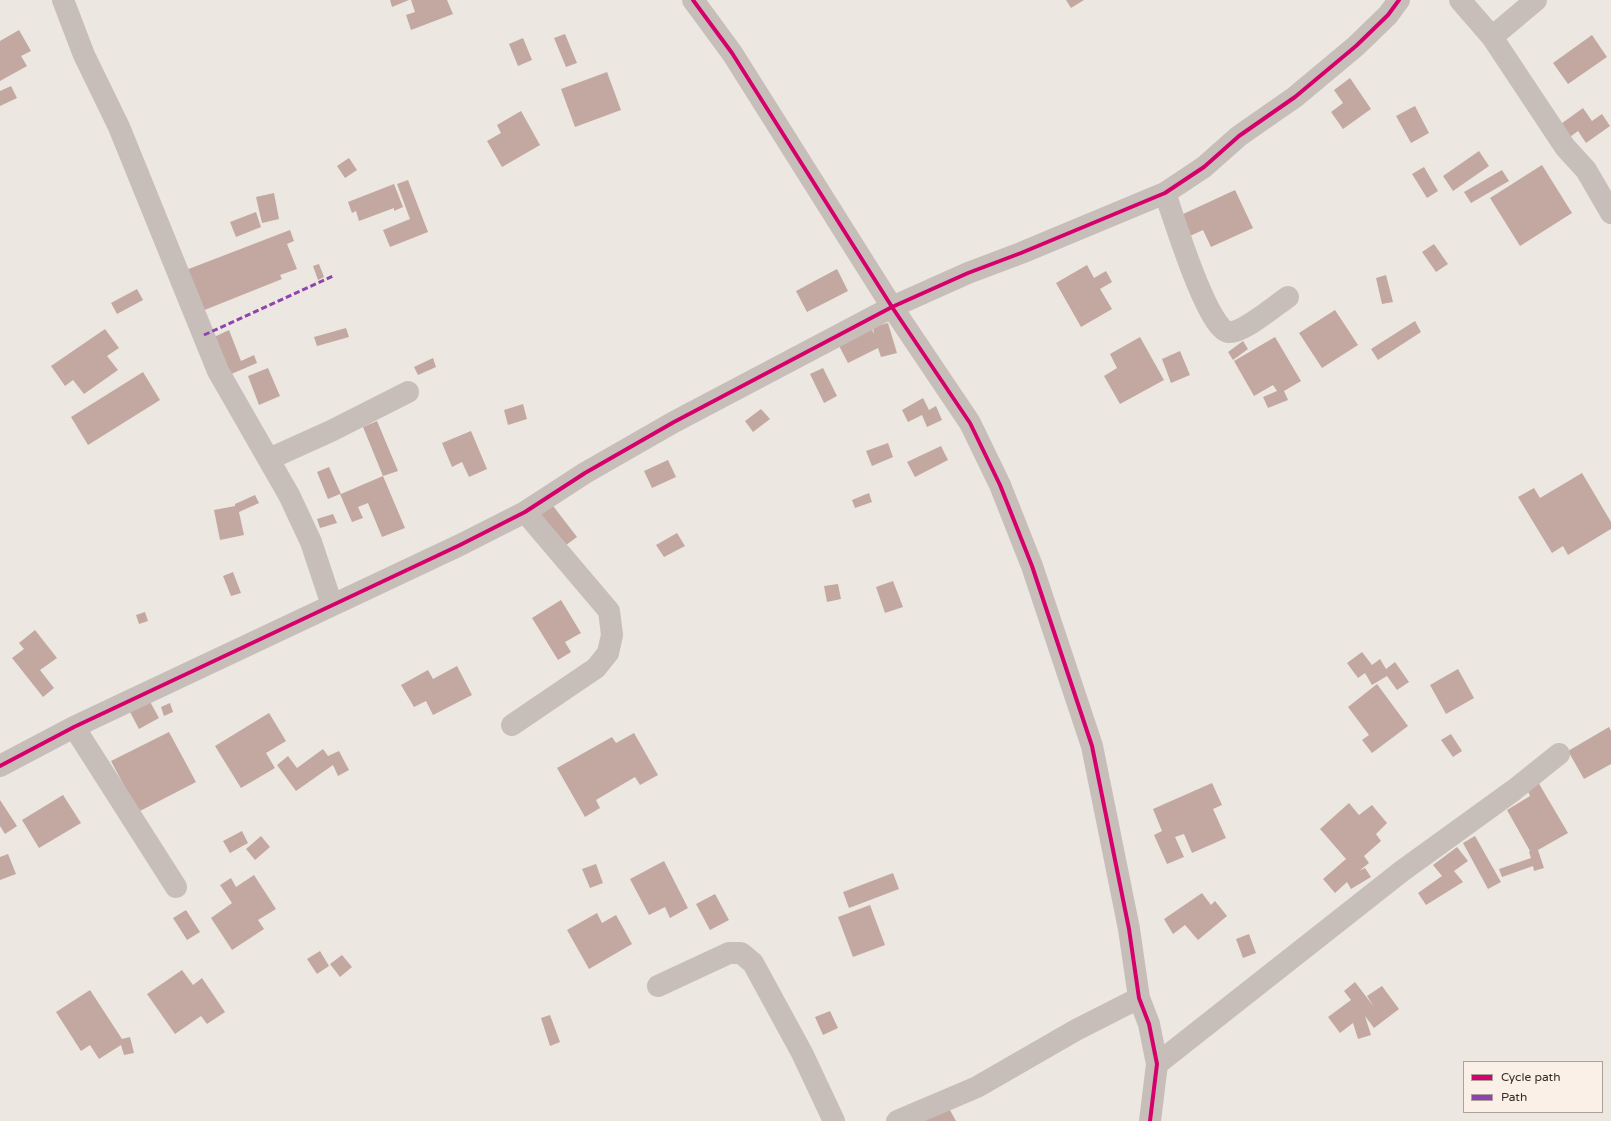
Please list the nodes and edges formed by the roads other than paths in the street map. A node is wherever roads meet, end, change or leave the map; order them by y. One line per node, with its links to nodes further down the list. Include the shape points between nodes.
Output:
1 (63, 0): 12 (street, via 84,55 125,141 218,371)
2 (693, 0): 10 (street, via 732,53)
3 (1399, 0): 7 (street, via 1388,15 1356,46 1295,97 1239,136 1204,167)
4 (1460, 0): 6 (street)
5 (1536, 0): 6 (street)
6 (1492, 37): 8 (street, via 1565,147 1586,170)
7 (1166, 193): 9 (street, via 1196,282 1220,328 1229,332 1242,329); 10 (street, via 1021,254 968,273)
8 (1611, 213)
9 (1288, 297)
10 (892, 307): 13 (street, via 681,418 585,473); 21 (street, via 970,423 1000,485 1032,566 1092,746 1129,929)
11 (408, 392): 12 (street)
12 (269, 459): 14 (street, via 311,542)
13 (524, 512): 14 (street); 15 (street, via 609,611 612,635 608,653 596,668)
14 (332, 605): 16 (street)
15 (512, 726)
16 (74, 727): 18 (street); 19 (street)
17 (1559, 754): 22 (street, via 1402,871)
18 (0, 766)
19 (176, 887)
20 (658, 986): 23 (street, via 729,953 740,954 753,962 802,1053)
21 (1139, 998): 22 (street, via 1149,1024); 24 (street, via 1076,1030 977,1087)
22 (1157, 1064): 25 (street)
23 (834, 1121)
24 (897, 1121)
25 (1150, 1121)

